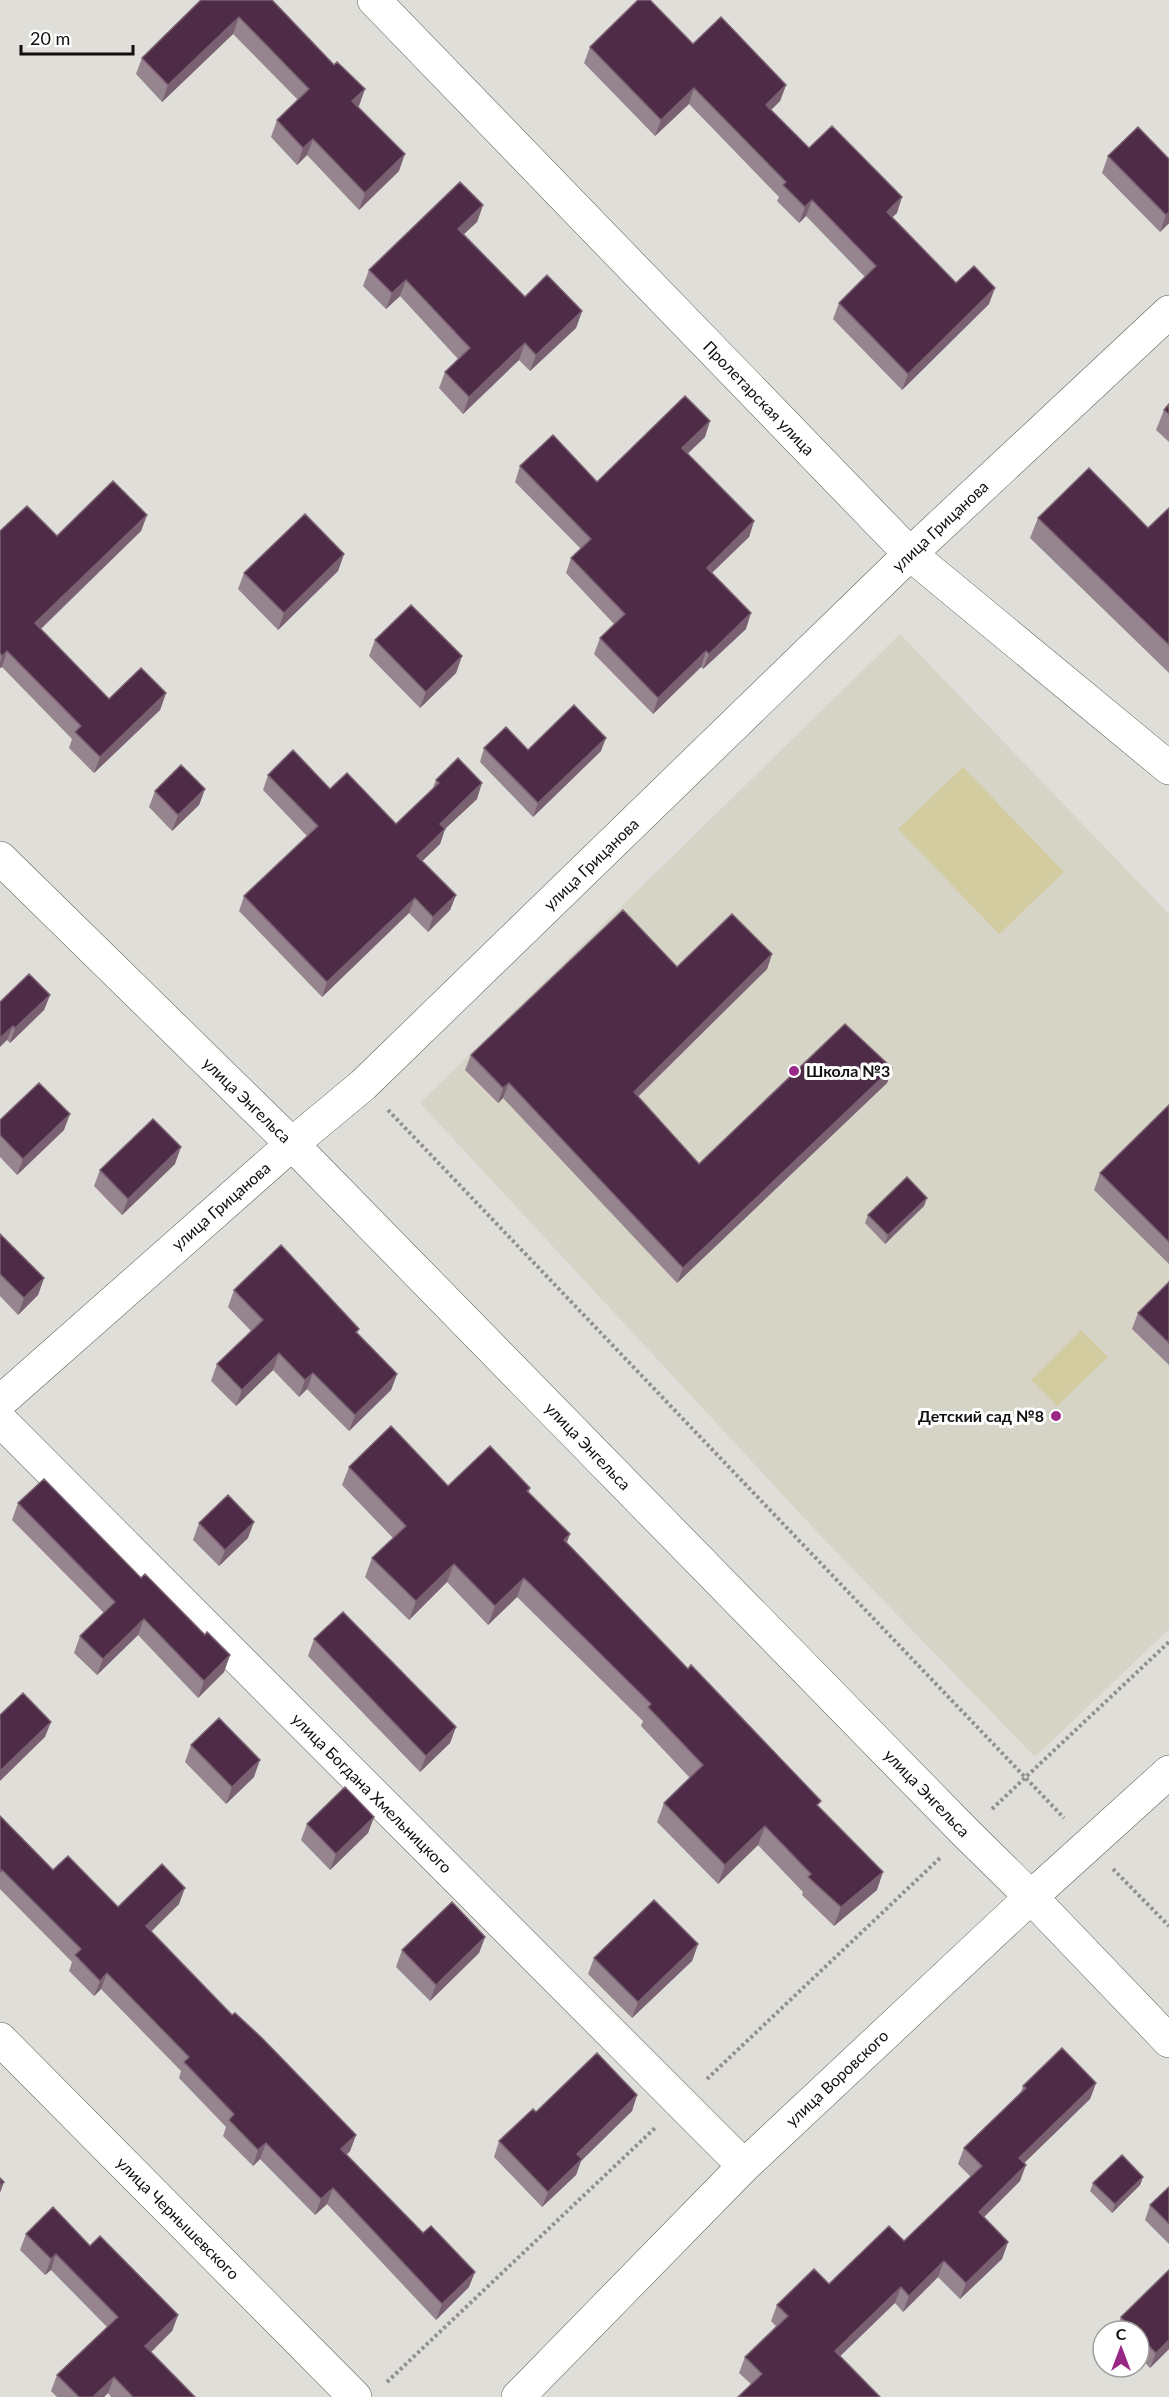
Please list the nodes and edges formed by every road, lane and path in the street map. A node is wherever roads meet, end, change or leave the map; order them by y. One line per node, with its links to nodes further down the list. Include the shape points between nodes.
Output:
1 (374, 0): 3 (street, Пролетарская улица)
2 (1169, 312): 3 (street, улица Грицанова)
3 (910, 554): 4 (street, Пролетарская улица); 6 (street, улица Грицанова)
4 (1169, 768)
5 (0, 858): 7 (street, улица Энгельса)
6 (363, 1084): 7 (street, улица Грицанова); 12 (path)
7 (292, 1144): 8 (street, улица Грицанова); 13 (street, улица Энгельса)
8 (0, 1402)
9 (0, 1420): 19 (street, улица Богдана Хмельницкого)
10 (1169, 1641): 12 (path)
11 (1169, 1772): 14 (street, улица Воровского)
12 (1026, 1778): 13 (path); 14 (path)
13 (966, 1833): 15 (street, улица Энгельса); 19 (path)
14 (1090, 1845): 15 (street, улица Воровского); 16 (path)
15 (1031, 1897): 18 (street, улица Энгельса); 20 (street, улица Воровского)
16 (1169, 1926)
17 (0, 2039): 21 (street, улица Чернышевского)
18 (1169, 2041)
19 (682, 2103): 20 (street, улица Богдана Хмельницкого); 21 (path)
20 (744, 2166): 22 (street, улица Воровского)
21 (368, 2393)
22 (518, 2397)

